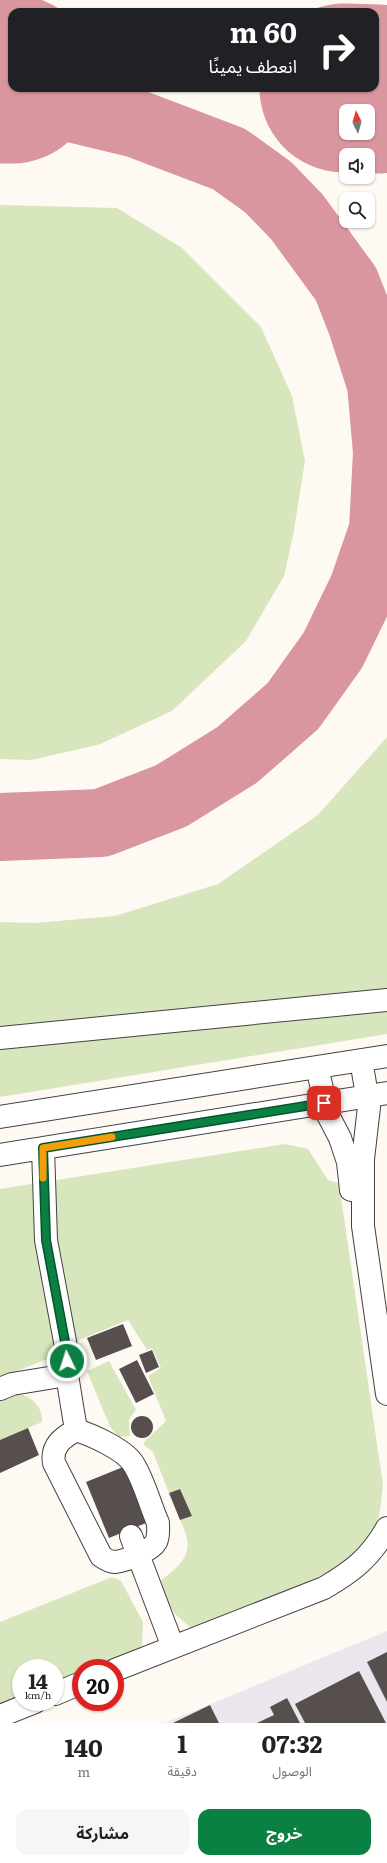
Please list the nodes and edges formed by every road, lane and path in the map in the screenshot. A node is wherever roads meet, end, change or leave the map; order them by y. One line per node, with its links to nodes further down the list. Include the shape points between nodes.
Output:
1 (387, 1000): 2 (street)
2 (0, 1038)
3 (387, 1056): 4 (street)
4 (361, 1060): 5 (street); 6 (street)
5 (317, 1067): 7 (street); 8 (street)
6 (377, 1095): 7 (street); 11 (street, via 369,1120 363,1159)
7 (324, 1103): 9 (street); 11 (street, via 344,1149 351,1190)
8 (0, 1117)
9 (43, 1148): 10 (street); 12 (street, via 46,1240 66,1347)
10 (0, 1155)
11 (363, 1226): 14 (street)
12 (67, 1375): 13 (street, via 12,1384); 15 (street)
13 (0, 1389)
14 (387, 1394)
15 (76, 1430): 17 (street, via 95,1436 134,1464 158,1523 158,1533 156,1542 149,1550); 17 (street, via 65,1436 55,1447 54,1463 101,1556 115,1562)
16 (387, 1528): 18 (street, via 371,1553 350,1573 324,1588)
17 (134, 1545): 18 (street)
18 (173, 1646): 19 (street)
19 (124, 1666)
20 (12, 1711): 21 (street)
21 (0, 1716)

